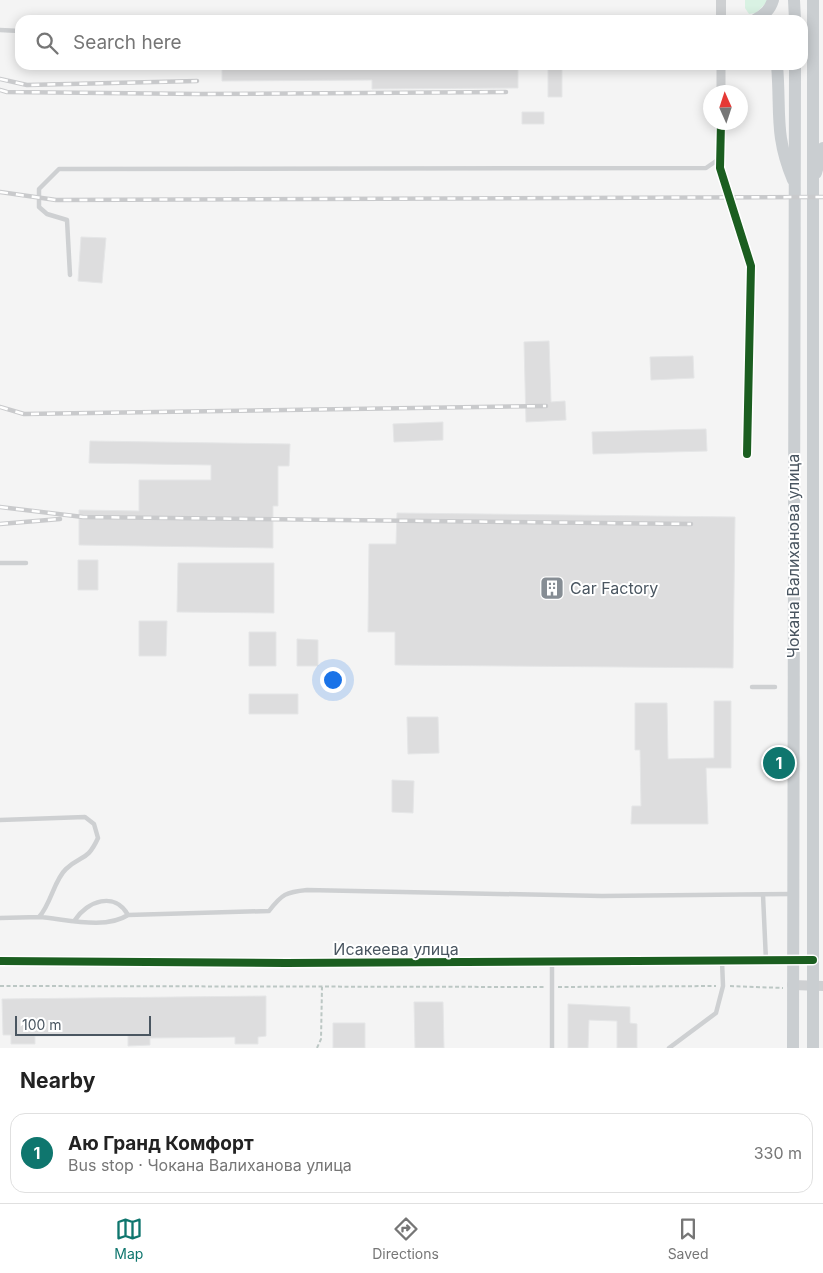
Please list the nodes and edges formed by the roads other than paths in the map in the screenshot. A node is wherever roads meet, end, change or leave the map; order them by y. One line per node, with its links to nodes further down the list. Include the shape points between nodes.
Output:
1 (721, 0): 5 (street)
2 (773, 0): 6 (main road)
3 (794, 0): 7 (main road)
4 (813, 0): 18 (main road, Чокана Валиханова улица)
5 (721, 15)
6 (763, 15)
7 (795, 15)
8 (0, 30): 9 (lane)
9 (15, 30)
10 (721, 70): 13 (street)
11 (777, 70): 17 (main road, via 780,140)
12 (795, 70): 17 (main road, Чокана Валиханова улица)
13 (721, 85)
14 (720, 130): 16 (street)
15 (823, 148): 18 (main road)
16 (720, 158): 19 (lane, via 706,168 59,169 39,189 38,207 47,214 67,220); 20 (street, via 720,168 751,266)
17 (795, 184): 25 (main road, Чокана Валиханова улица)
18 (812, 185): 26 (main road, Чокана Валиханова улица)
19 (70, 275)
20 (747, 454)
21 (0, 562): 22 (lane)
22 (26, 563)
23 (752, 687): 24 (lane)
24 (775, 687)
25 (792, 688): 26 (main road); 28 (main road, Чокана Валиханова улица)
26 (812, 688): 34 (main road, Чокана Валиханова улица)
27 (0, 820): 31 (lane, via 85,817 94,824 98,838 91,853 65,870)
28 (792, 894): 29 (lane); 38 (main road, Чокана Валиханова улица)
29 (763, 895): 30 (lane, via 612,896 307,890 279,897 269,911); 37 (lane)
30 (128, 915): 33 (lane, via 119,921 99,924); 33 (lane, via 115,901 101,900 80,912)
31 (39, 917): 32 (lane); 33 (lane)
32 (0, 918)
33 (75, 920)
34 (812, 960): 38 (street, Исакеева улица); 40 (main road, Чокана Валиханова улица)
35 (0, 961): 39 (street, Исакеева улица)
36 (722, 961): 37 (street, Исакеева улица); 39 (street, Исакеева улица); 43 (lane, via 723,986 716,1013)
37 (766, 961): 38 (street, Исакеева улица)
38 (792, 961): 41 (main road, Чокана Валиханова улица)
39 (552, 962): 42 (lane)
40 (818, 986): 41 (street); 45 (main road, Чокана Валиханова улица)
41 (792, 987): 44 (main road, Чокана Валиханова улица)
42 (552, 1048)
43 (669, 1048)
44 (793, 1048)
45 (813, 1048)

